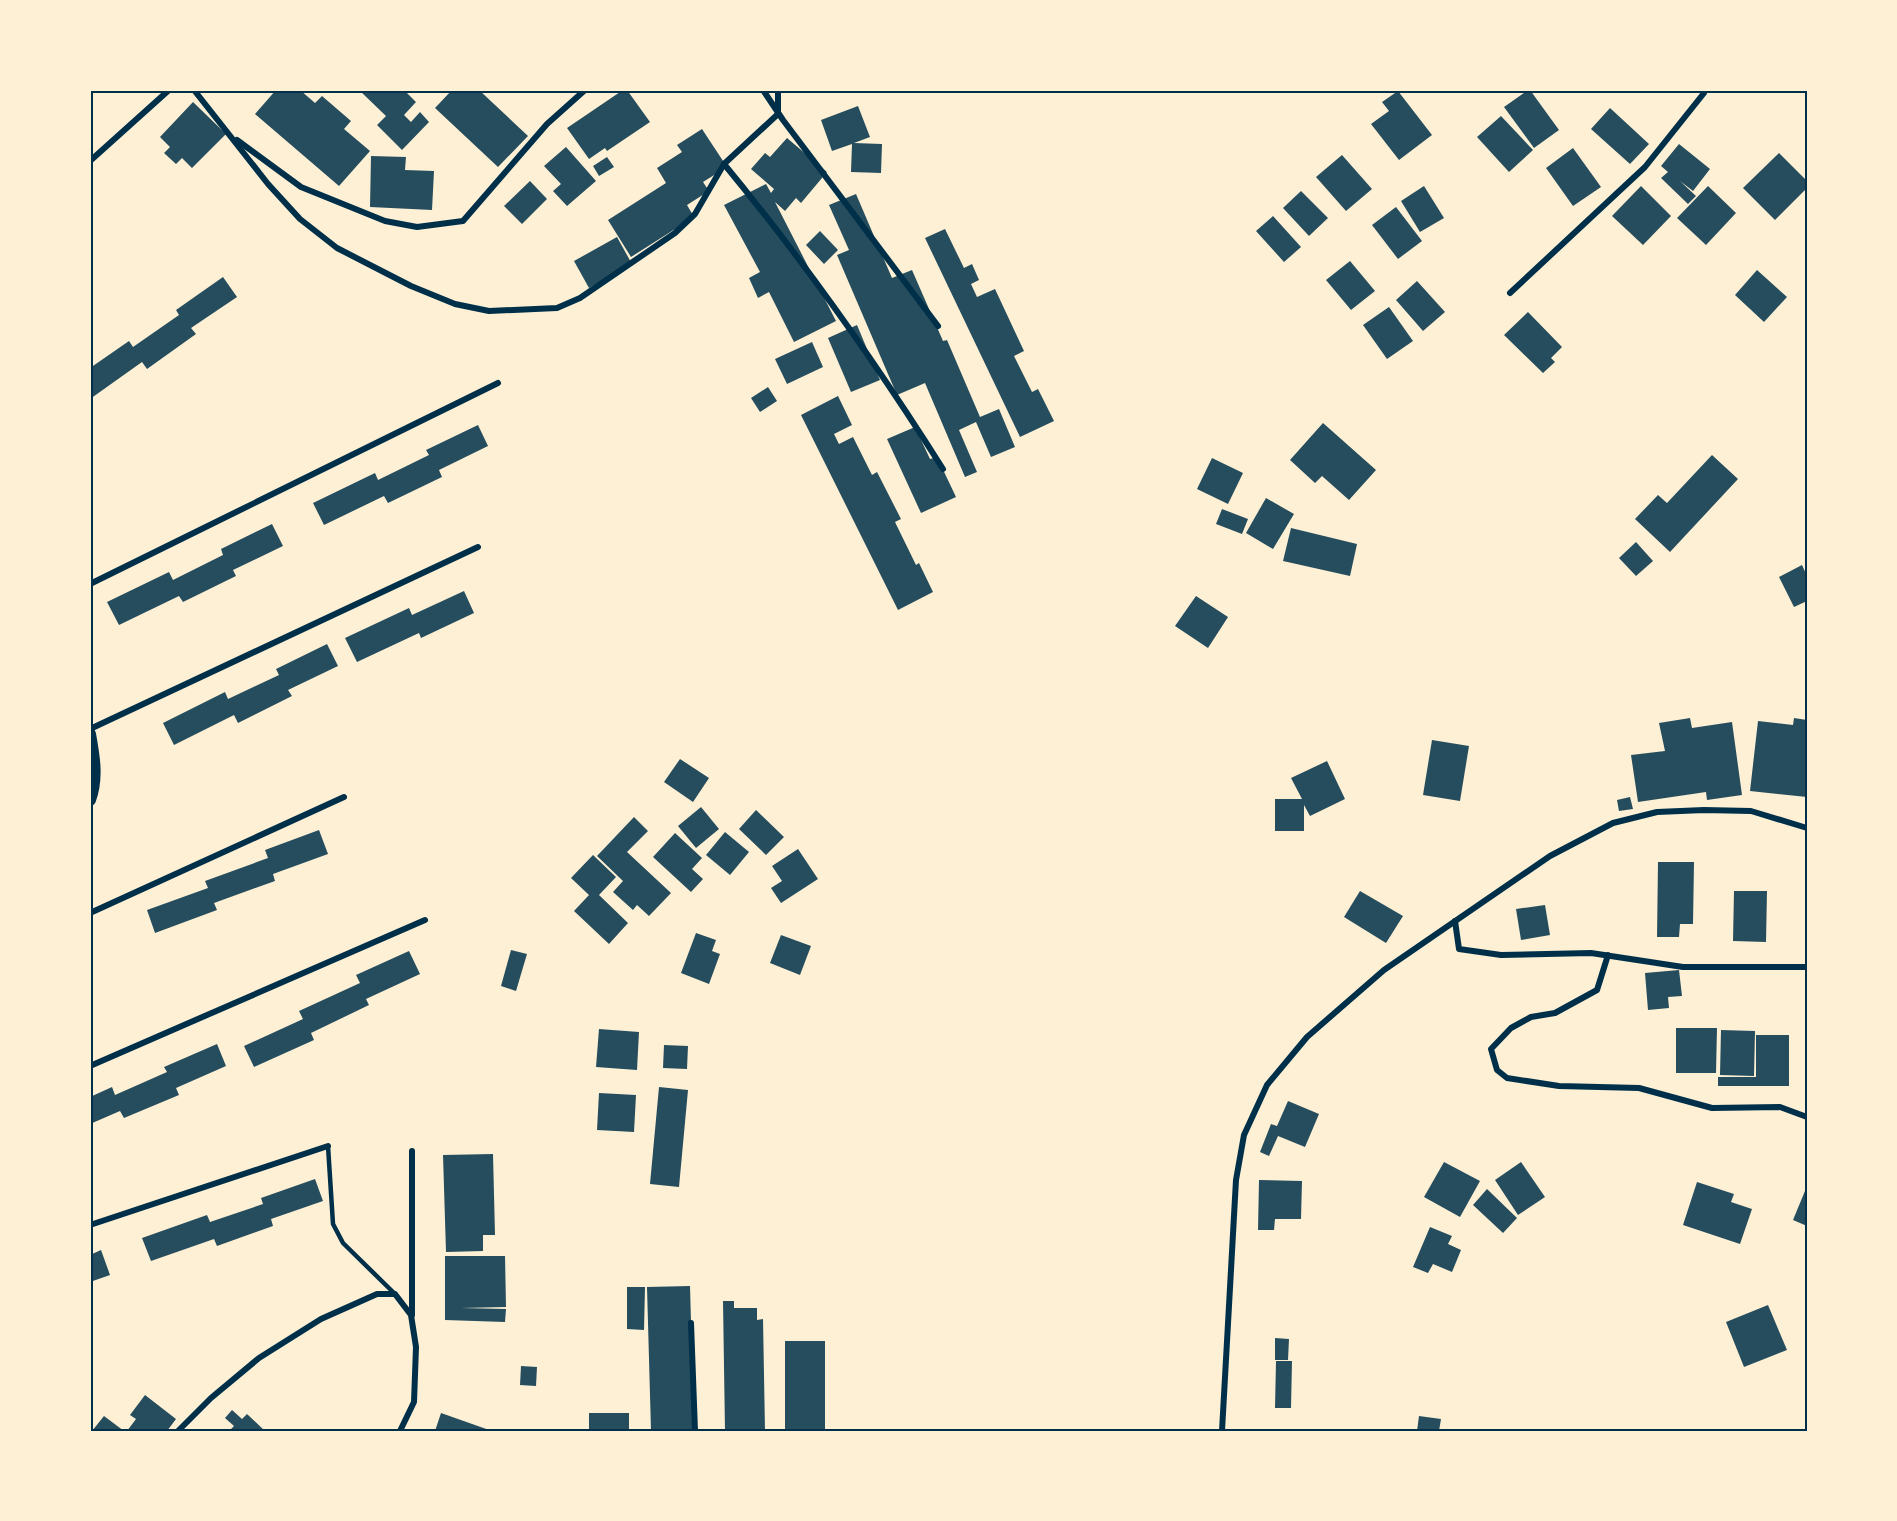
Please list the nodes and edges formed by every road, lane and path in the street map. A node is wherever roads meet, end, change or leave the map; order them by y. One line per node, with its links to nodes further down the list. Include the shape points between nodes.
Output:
1 (169, 90): 9 (street)
2 (194, 90): 8 (street)
3 (585, 90): 8 (street, via 548,124 463,221 449,223 417,227 364,213 301,187)
4 (763, 90): 7 (street)
5 (778, 90): 7 (street)
6 (1702, 90): 11 (street, via 1704,93 1645,167)
7 (778, 114): 10 (street); 12 (street)
8 (229, 135): 10 (street, via 300,219 337,248 411,286 455,304 489,311 557,308 579,298 675,233 695,214)
9 (90, 161)
10 (724, 164): 14 (street, via 836,309)
11 (1510, 293)
12 (938, 326)
13 (498, 383): 16 (street)
14 (943, 469)
15 (478, 547): 17 (street)
16 (90, 584)
17 (90, 729)
18 (90, 734): 19 (main road, via 95,762)
19 (91, 795)
20 (344, 797): 22 (street)
21 (1807, 828): 24 (street, via 1751,811 1656,812 1613,823 1550,856)
22 (90, 913)
23 (425, 920): 27 (street)
24 (1455, 921): 25 (street, via 1459,949 1501,955); 38 (street, via 1384,970 1307,1036 1262,1095 1244,1135 1236,1180)
25 (1608, 955): 26 (street, via 1683,967); 28 (street, via 1597,990 1555,1013 1531,1017 1511,1028 1491,1049 1497,1070 1507,1078 1548,1085 1639,1088 1712,1108 1780,1107)
26 (1807, 967)
27 (90, 1066)
28 (1807, 1117)
29 (328, 1146): 31 (street); 32 (lane, via 333,1224 343,1243)
30 (412, 1151): 33 (street)
31 (90, 1225)
32 (395, 1294): 33 (street, via 411,1314); 35 (street, via 377,1294 321,1319 259,1358)
33 (412, 1322): 36 (street, via 416,1347 414,1402)
34 (691, 1323): 37 (street)
35 (178, 1431)
36 (400, 1431)
37 (695, 1431)
38 (1222, 1431)

